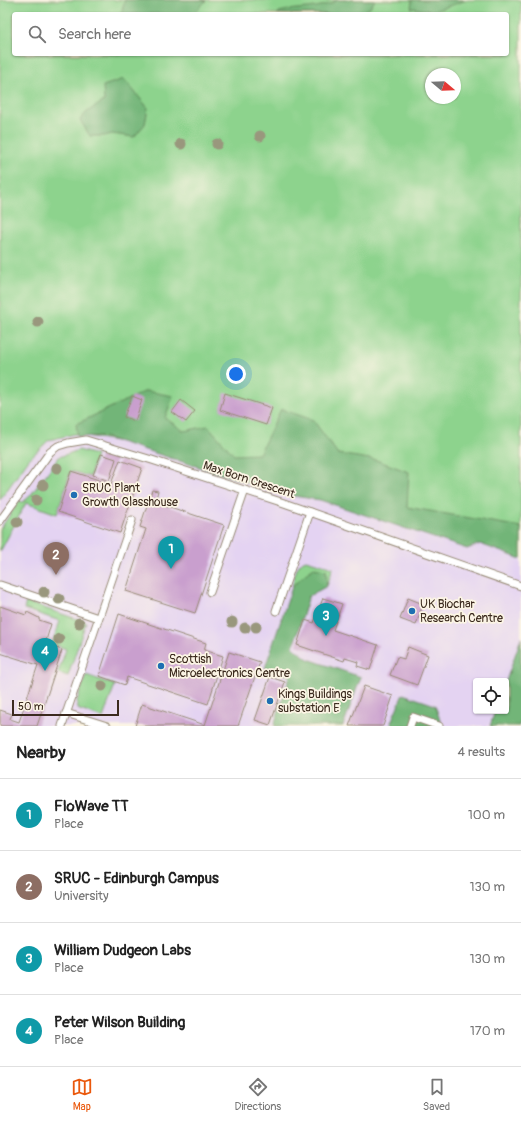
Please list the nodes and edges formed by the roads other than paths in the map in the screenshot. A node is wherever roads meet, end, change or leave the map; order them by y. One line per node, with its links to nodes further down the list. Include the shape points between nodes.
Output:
1 (245, 490): 2 (lane, Max Born Crescent); 4 (lane, Max Born Crescent, via 86,440 58,446 50,452); 7 (lane)
2 (310, 512): 6 (lane, Max Born Crescent); 8 (lane)
3 (132, 520): 9 (lane)
4 (0, 521)
5 (0, 584): 9 (lane)
6 (521, 586)
7 (210, 592)
8 (276, 611)
9 (98, 618): 10 (lane)
10 (66, 713): 11 (lane); 12 (lane)
11 (62, 726)
12 (107, 726)
13 (410, 726): 14 (lane, via 413,717)
14 (439, 726)

